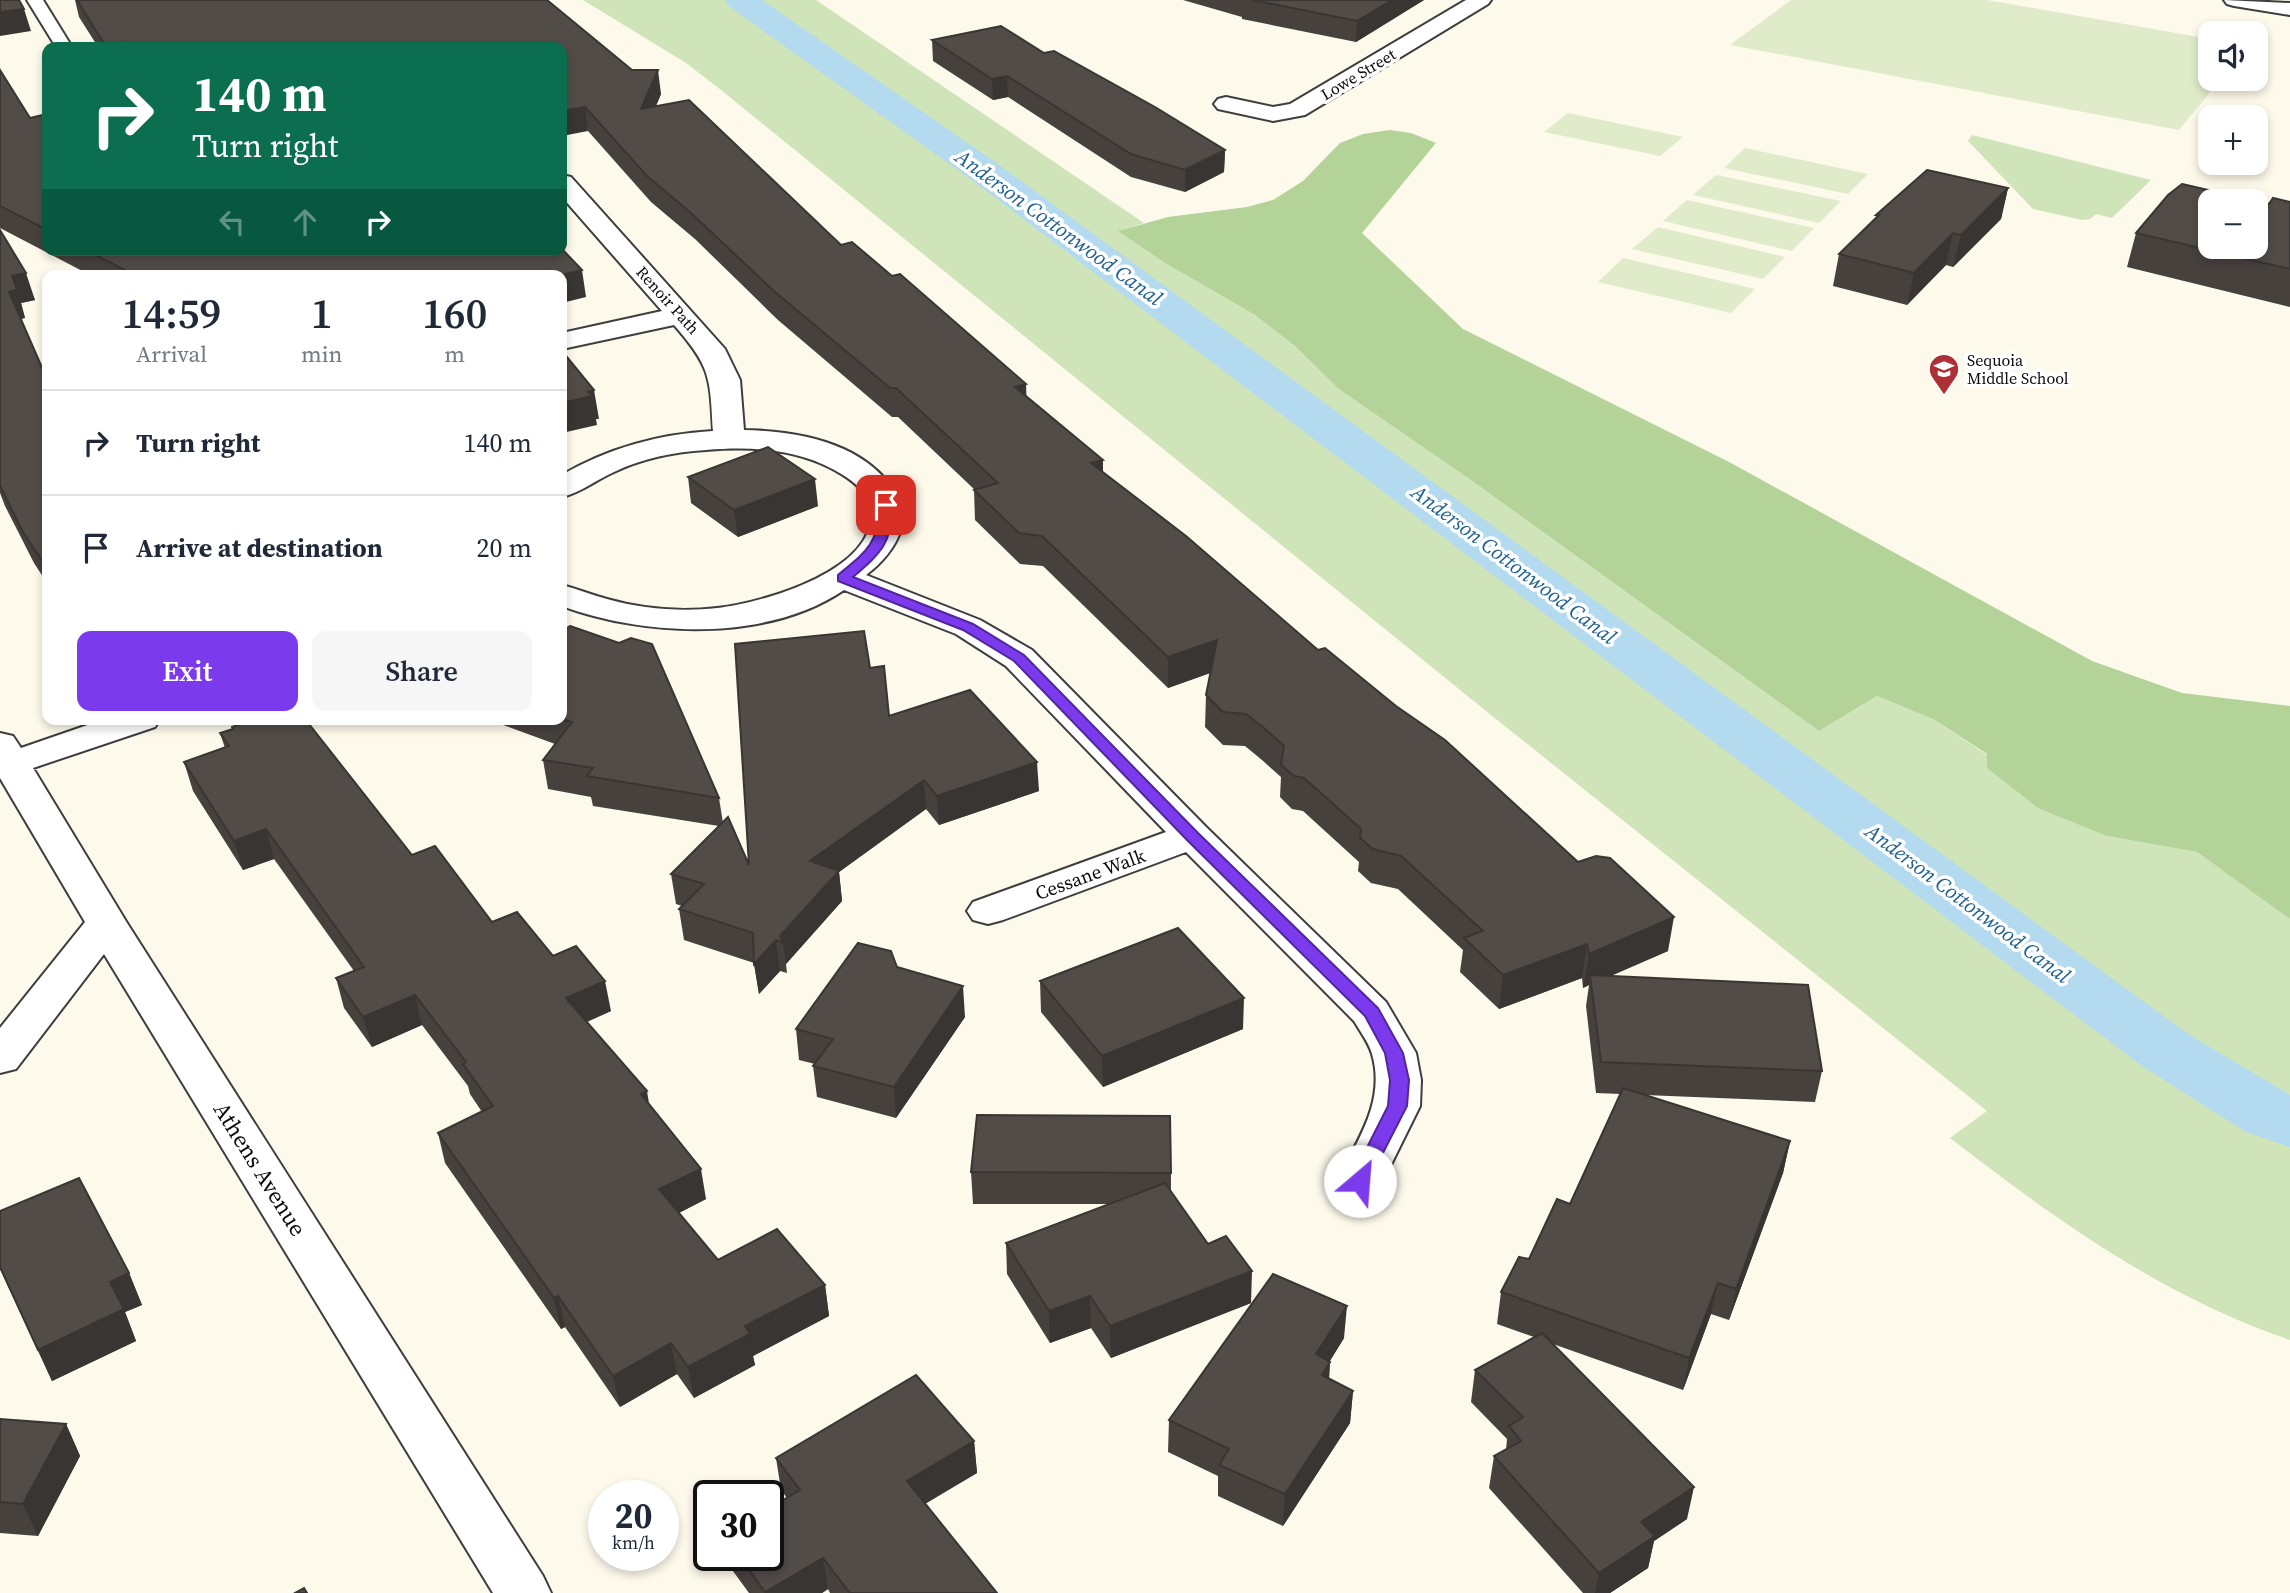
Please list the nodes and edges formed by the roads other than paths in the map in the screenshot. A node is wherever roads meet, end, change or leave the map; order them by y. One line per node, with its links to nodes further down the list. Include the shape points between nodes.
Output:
1 (35, 0): 5 (lane)
2 (1477, 0): 6 (street, Lowe Street, via 1297,110 1273,114)
3 (2235, 0): 4 (street)
4 (2290, 9)
5 (61, 42)
6 (1226, 104)
7 (567, 188): 8 (street, Renoir Path)
8 (681, 315): 9 (street); 10 (street, Renoir Path, via 720,364)
9 (567, 340)
10 (729, 439): 11 (street, via 641,452 586,472); 12 (street, via 774,441 815,450 849,464 873,482 886,505 886,530 871,555)
11 (567, 485)
12 (843, 578): 13 (street, via 774,608 690,620 609,612); 16 (street, via 968,627 1019,658)
13 (567, 597)
14 (121, 725): 15 (street)
15 (4, 758): 18 (street, Athens Avenue)
16 (1192, 836): 17 (street, Cessane Walk); 20 (street, via 1371,1012 1394,1053 1397,1106)
17 (988, 911)
18 (106, 923): 19 (street); 21 (street, Athens Avenue)
19 (0, 1058)
20 (1360, 1181)
21 (523, 1593)

